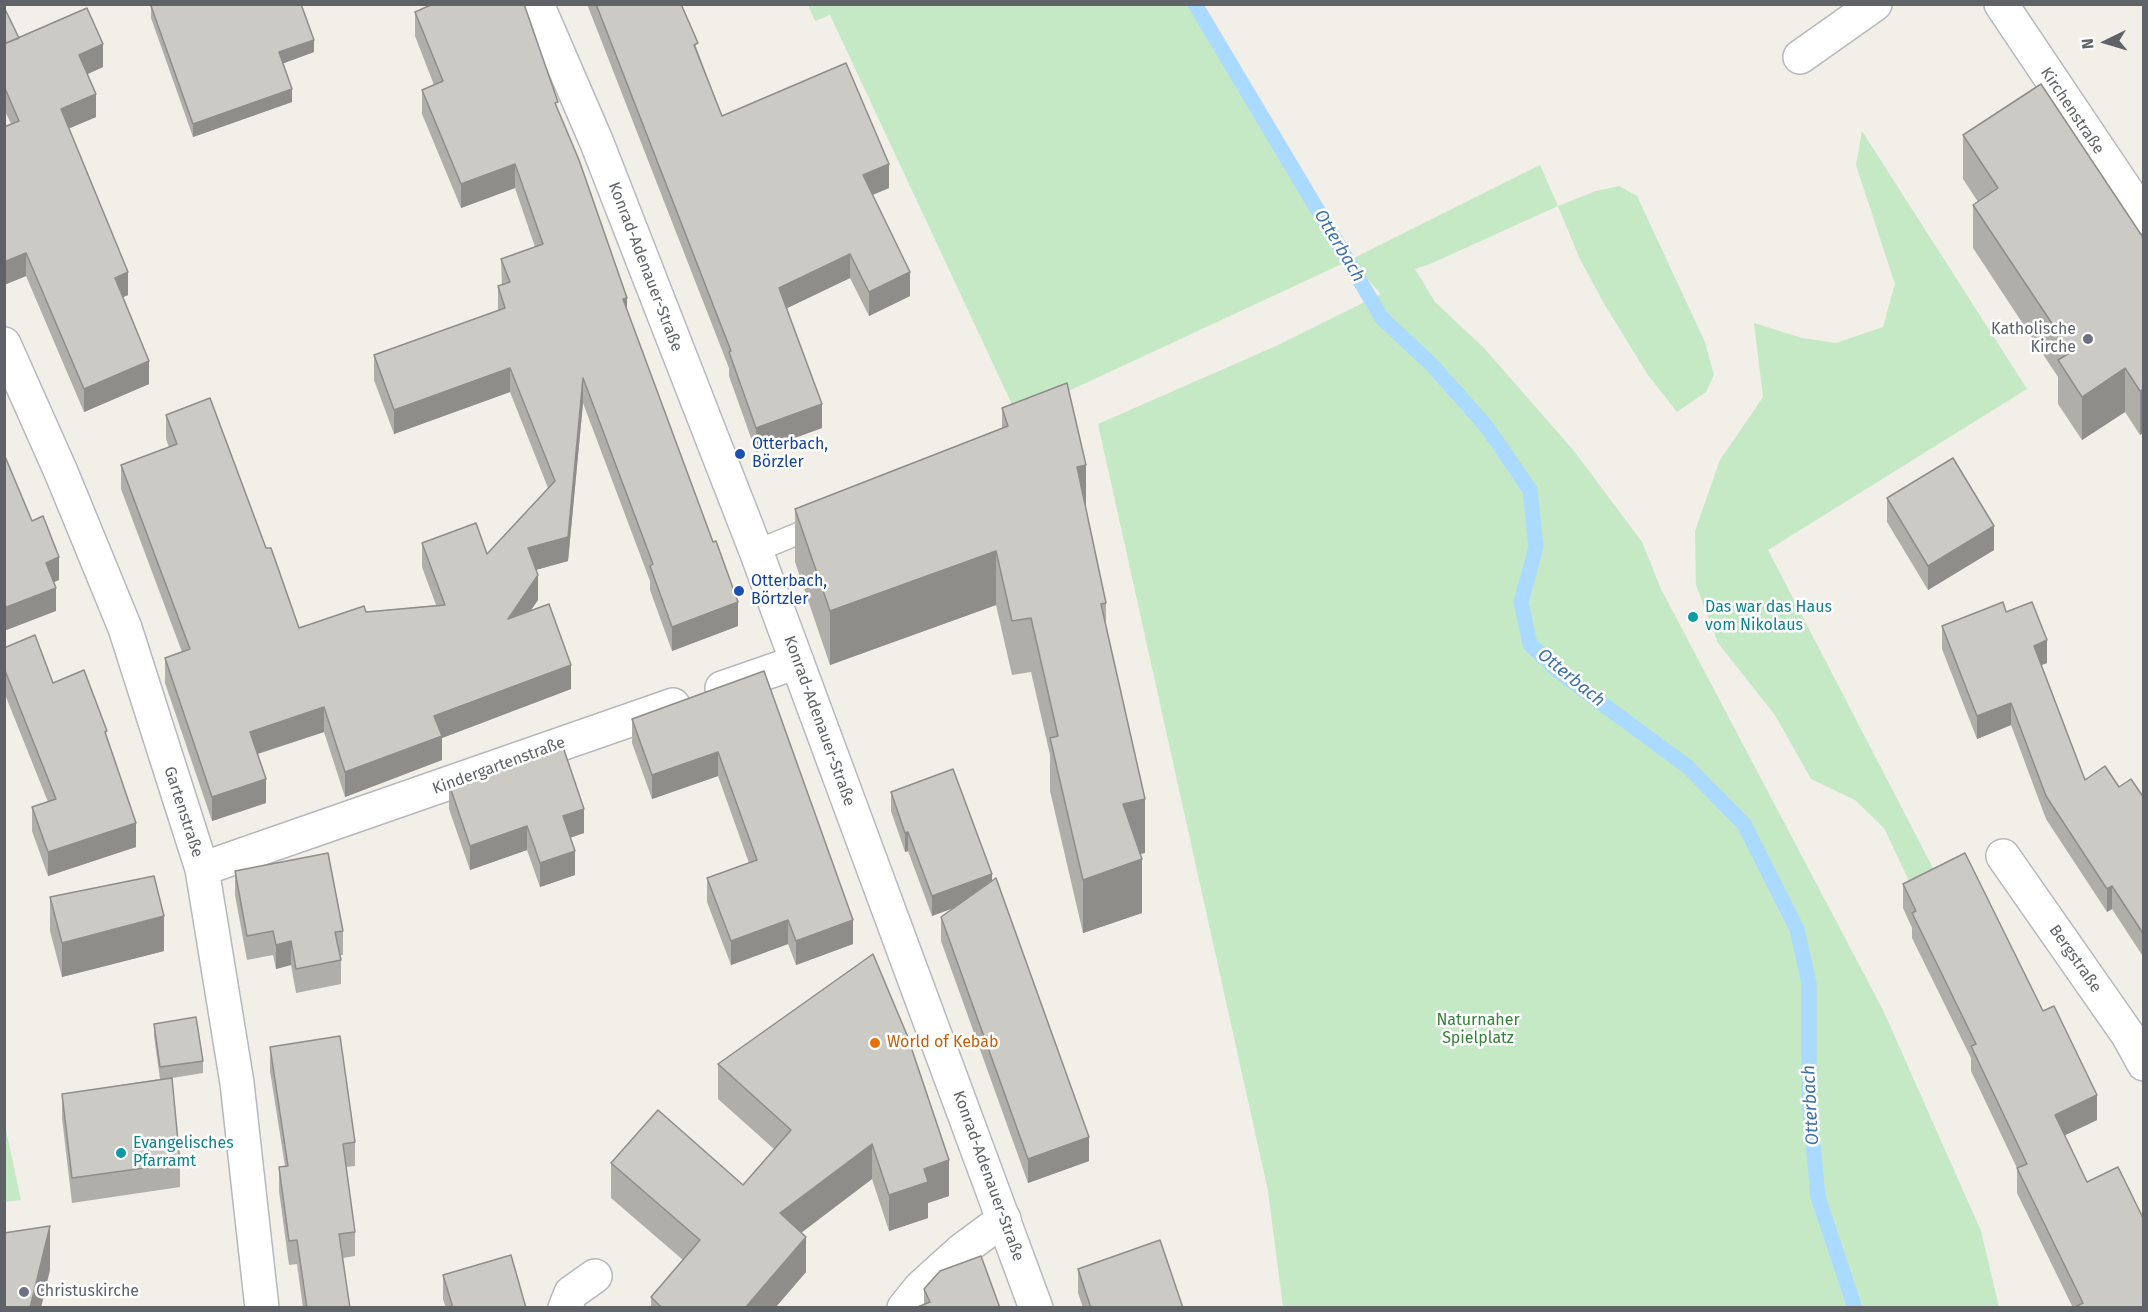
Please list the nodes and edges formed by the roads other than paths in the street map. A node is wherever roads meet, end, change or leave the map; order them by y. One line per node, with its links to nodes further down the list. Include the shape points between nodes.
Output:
1 (537, 4): 8 (street, Konrad-Adenauer-Straße, via 597,143)
2 (1875, 4): 4 (street)
3 (2001, 4): 5 (street, Kirchenstraße)
4 (1800, 57)
5 (2144, 217)
6 (4, 344): 11 (street, Gartenstraße, via 125,628)
7 (842, 515): 8 (lane)
8 (756, 551): 9 (street, Konrad-Adenauer-Straße)
9 (797, 662): 11 (street, Kindergartenstraße); 13 (street, Konrad-Adenauer-Straße)
10 (2003, 856): 12 (street, Bergstraße, via 2128,1035)
11 (202, 869): 15 (street, Gartenstraße, via 237,1083)
12 (2144, 1064)
13 (1004, 1220): 17 (street, via 962,1250); 18 (street, Konrad-Adenauer-Straße)
14 (595, 1276): 16 (street, via 571,1293)
15 (262, 1308)
16 (565, 1308)
17 (904, 1308)
18 (1036, 1308)

